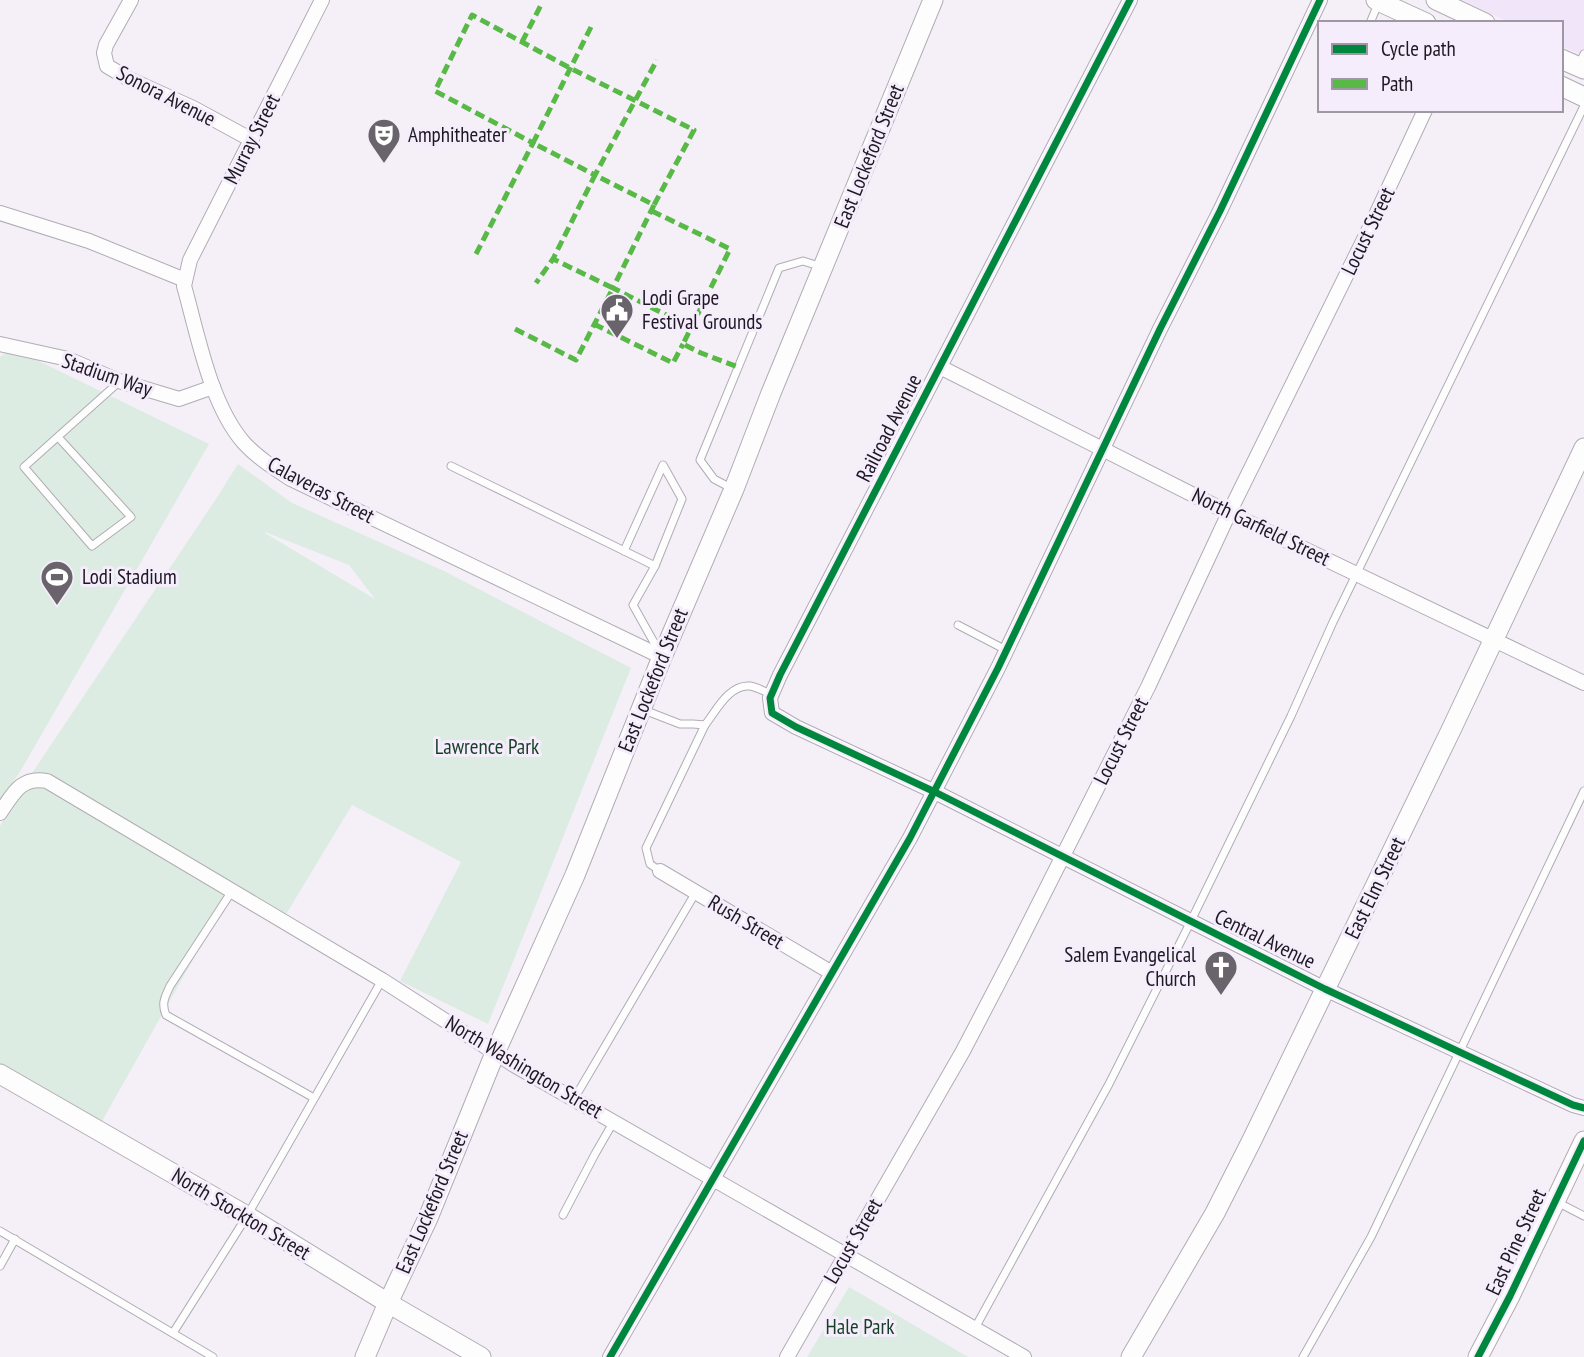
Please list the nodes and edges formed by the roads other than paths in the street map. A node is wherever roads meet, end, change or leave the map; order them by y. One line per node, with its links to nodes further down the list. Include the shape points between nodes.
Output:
1 (131, 0): 15 (street, Sonora Avenue, via 106,45 107,66)
2 (322, 0): 15 (street, Murray Street)
3 (933, 0): 17 (street, East Lockeford Street)
4 (1130, 0): 20 (street, Railroad Avenue)
5 (1321, 0): 25 (street)
6 (1436, 0): 10 (street)
7 (1378, 1): 8 (lane); 9 (street)
8 (1371, 21)
9 (1422, 21)
10 (1481, 21)
11 (1563, 87): 12 (street)
12 (1584, 97)
13 (1584, 106): 31 (lane)
14 (1424, 112): 28 (street, Locust Street)
15 (252, 140): 18 (street, Murray Street)
16 (0, 213): 18 (street, via 89,241)
17 (823, 267): 27 (street, East Lockeford Street); 27 (lane, via 803,261 779,268 700,460 714,479)
18 (184, 279): 22 (street, Calaveras Street)
19 (0, 344): 21 (street, Stadium Way, via 68,359)
20 (940, 367): 25 (street, North Garfield Street); 37 (street, Railroad Avenue)
21 (119, 381): 22 (street, Stadium Way, via 179,399); 23 (lane)
22 (213, 387): 35 (street, Calaveras Street, via 243,442 291,479)
23 (58, 437): 23 (lane, via 24,467 92,546 131,517)
24 (1584, 448): 33 (street, East Elm Street)
25 (1103, 450): 28 (street, North Garfield Street); 34 (street)
26 (451, 466): 29 (lane)
27 (734, 489): 35 (street, East Lockeford Street)
28 (1229, 513): 31 (street, North Garfield Street); 43 (street, Locust Street)
29 (624, 551): 30 (lane); 30 (lane, via 663,465 681,499)
30 (655, 566): 35 (lane, via 633,605)
31 (1357, 574): 33 (street, North Garfield Street); 47 (lane)
32 (958, 625): 34 (lane)
33 (1494, 639): 36 (street, North Garfield Street); 50 (street, East Elm Street)
34 (1007, 650): 41 (street)
35 (662, 657): 38 (street, East Lockeford Street)
36 (1584, 683)
37 (771, 694): 39 (lane, via 751,686 739,687); 41 (street, via 772,713)
38 (641, 709): 39 (lane, via 680,724); 52 (street, East Lockeford Street, via 575,875)
39 (705, 725): 44 (lane, via 646,848 650,864)
40 (1584, 791): 51 (lane)
41 (935, 792): 43 (street, Central Avenue); 48 (street)
42 (0, 813): 45 (street, North Washington Street, via 26,782 47,781)
43 (1063, 857): 47 (street, Central Avenue); 66 (street, Locust Street, via 963,1051)
44 (660, 871): 46 (street, Rush Street)
45 (232, 891): 49 (street, North Washington Street); 54 (lane, via 170,986 162,1007 166,1015)
46 (696, 892): 48 (street, Rush Street); 55 (lane)
47 (1190, 922): 50 (street, Central Avenue); 69 (lane, via 1109,1084)
48 (832, 973): 59 (street)
49 (382, 980): 52 (street, North Washington Street); 54 (lane)
50 (1325, 989): 51 (street, Central Avenue); 77 (street, East Elm Street, via 1215,1213)
51 (1459, 1051): 56 (street, Central Avenue); 78 (lane, via 1371,1237)
52 (495, 1052): 55 (street, North Washington Street); 68 (street, East Lockeford Street)
53 (0, 1074): 62 (street, North Stockton Street)
54 (314, 1098): 62 (lane)
55 (574, 1099): 57 (street, North Washington Street)
56 (1584, 1108)
57 (614, 1121): 59 (street, North Washington Street); 61 (lane)
58 (1584, 1141): 60 (street, East Pine Street)
59 (713, 1177): 66 (street, North Washington Street); 74 (street)
60 (1555, 1201): 63 (lane); 79 (street, East Pine Street)
61 (563, 1215)
62 (247, 1216): 68 (street, North Stockton Street); 70 (lane)
63 (1584, 1216)
64 (0, 1231): 65 (lane)
65 (15, 1239): 67 (lane); 70 (lane)
66 (846, 1254): 69 (street, North Washington Street); 75 (street, Locust Street)
67 (0, 1266)
68 (388, 1303): 72 (street, East Lockeford Street); 73 (street, North Stockton Street)
69 (975, 1328): 76 (street, North Washington Street)
70 (173, 1333): 71 (lane)
71 (213, 1357)
72 (365, 1357)
73 (481, 1357)
74 (610, 1357)
75 (787, 1357)
76 (1024, 1357)
77 (1131, 1357)
78 (1303, 1357)
79 (1478, 1357)

